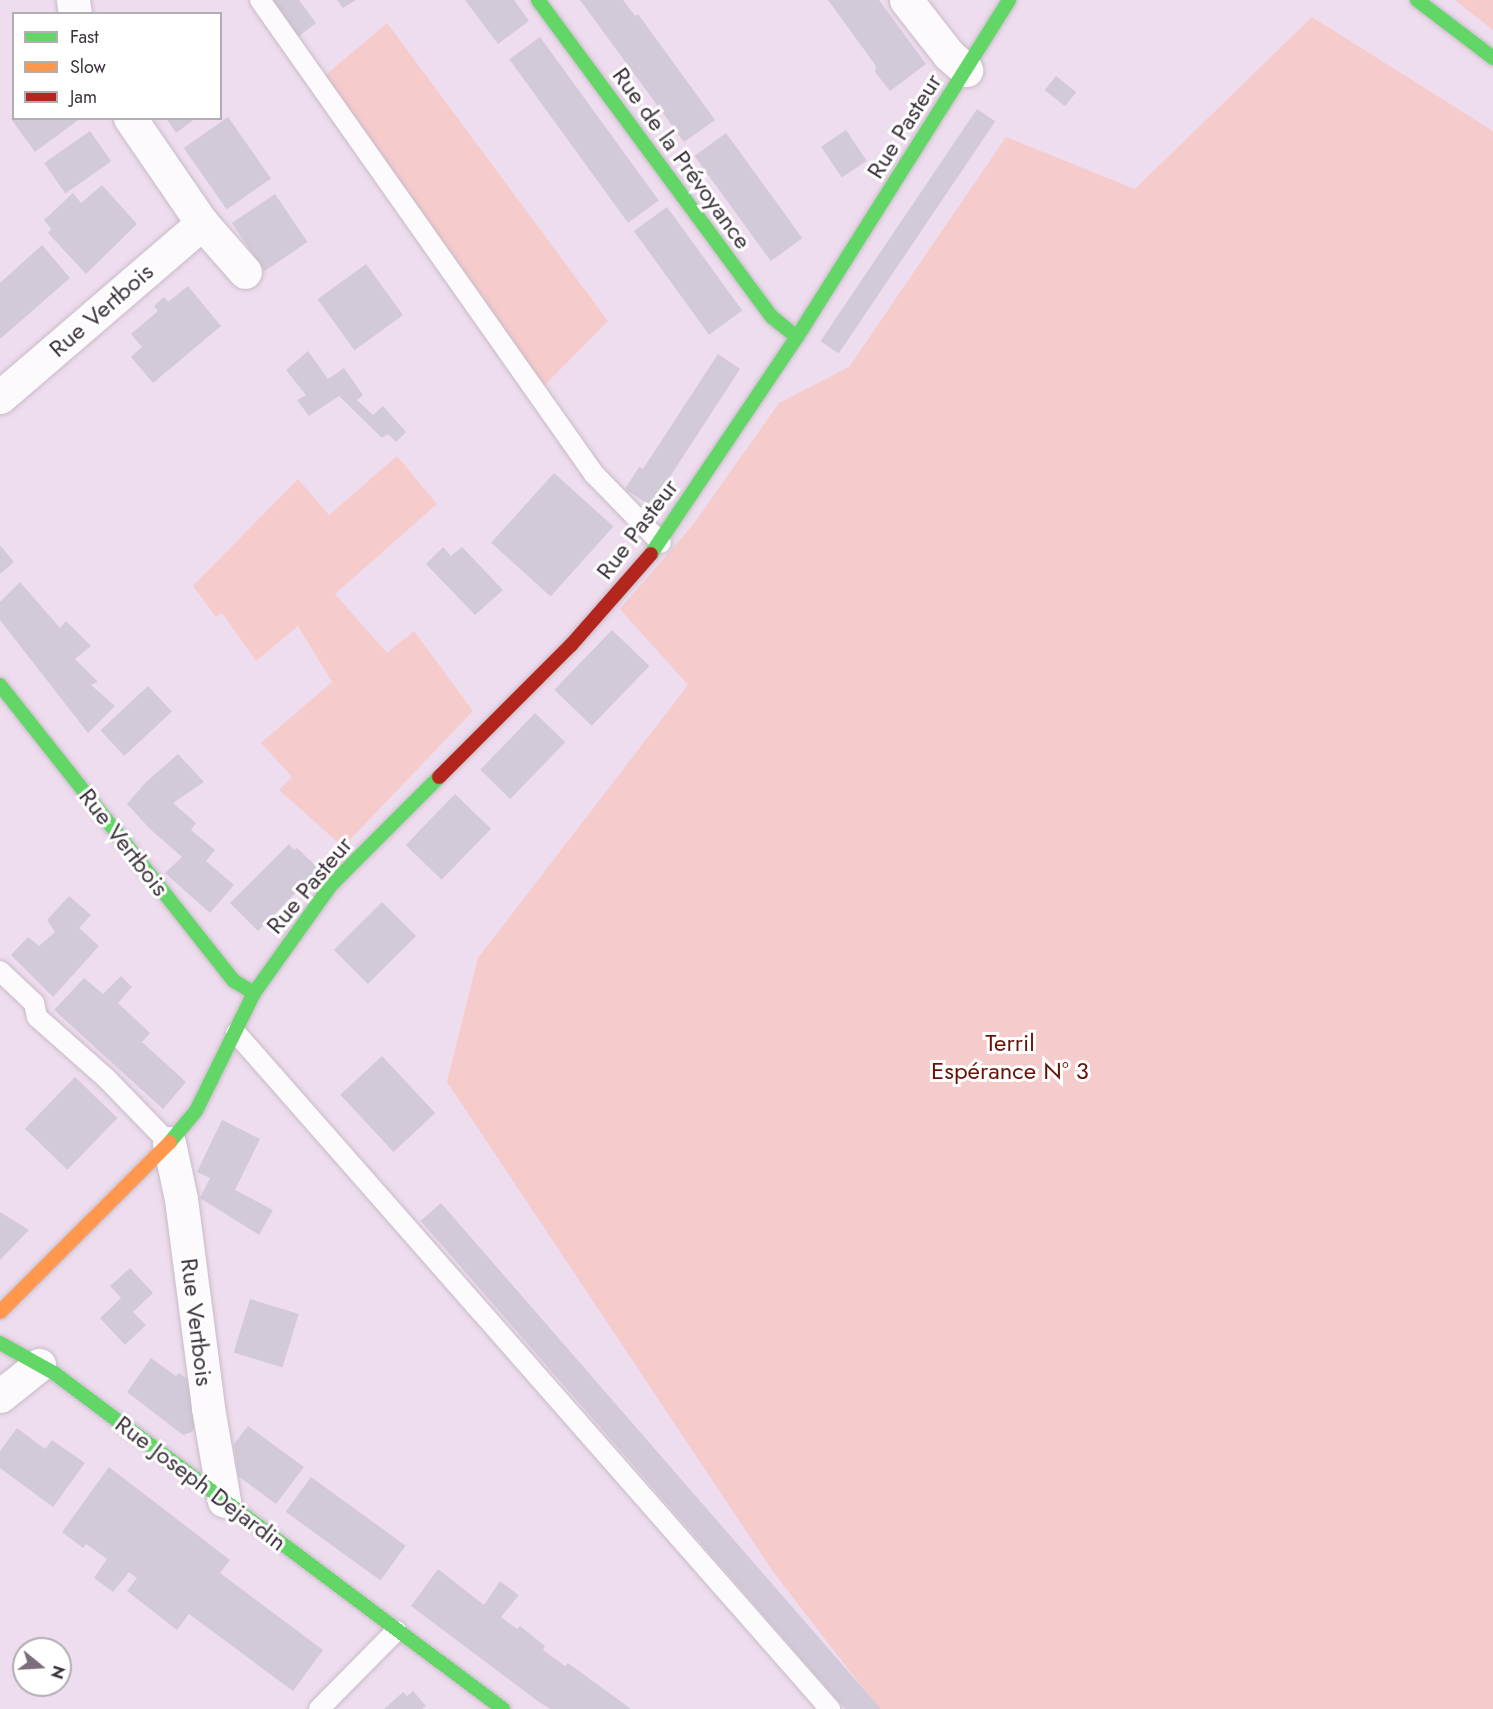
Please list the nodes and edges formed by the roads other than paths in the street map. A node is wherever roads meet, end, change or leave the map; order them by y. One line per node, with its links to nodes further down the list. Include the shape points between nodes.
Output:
1 (260, 0): 13 (lane, via 594,474)
2 (538, 0): 11 (street, Rue de la Prévoyance, via 772,317)
3 (906, 0): 7 (street, via 948,55)
4 (1009, 0): 7 (street, Rue Pasteur)
5 (1417, 0): 6 (street)
6 (1493, 58)
7 (966, 70): 11 (street, Rue Pasteur)
8 (131, 120): 9 (street)
9 (202, 223): 10 (street); 12 (street, Rue Vertbois)
10 (245, 272)
11 (797, 337): 13 (street, Rue Pasteur)
12 (0, 397)
13 (661, 543): 16 (street, Rue Pasteur, via 571,645 332,885)
14 (0, 685): 16 (street, Rue Vertbois, via 234,981)
15 (0, 971): 18 (lane, via 34,1003 37,1017 106,1078)
16 (254, 993): 17 (street, Rue Pasteur)
17 (236, 1033): 18 (street, via 196,1111); 27 (lane)
18 (169, 1143): 19 (street); 23 (street, Rue Vertbois, via 181,1199)
19 (0, 1312)
20 (0, 1343): 21 (street, Rue Joseph Dejardin)
21 (39, 1365): 22 (street); 23 (street, Rue Joseph Dejardin)
22 (0, 1396)
23 (224, 1501): 24 (street, Rue Joseph Dejardin)
24 (396, 1631): 25 (lane); 26 (street, Rue Joseph Dejardin)
25 (319, 1709)
26 (503, 1709)
27 (830, 1709)

